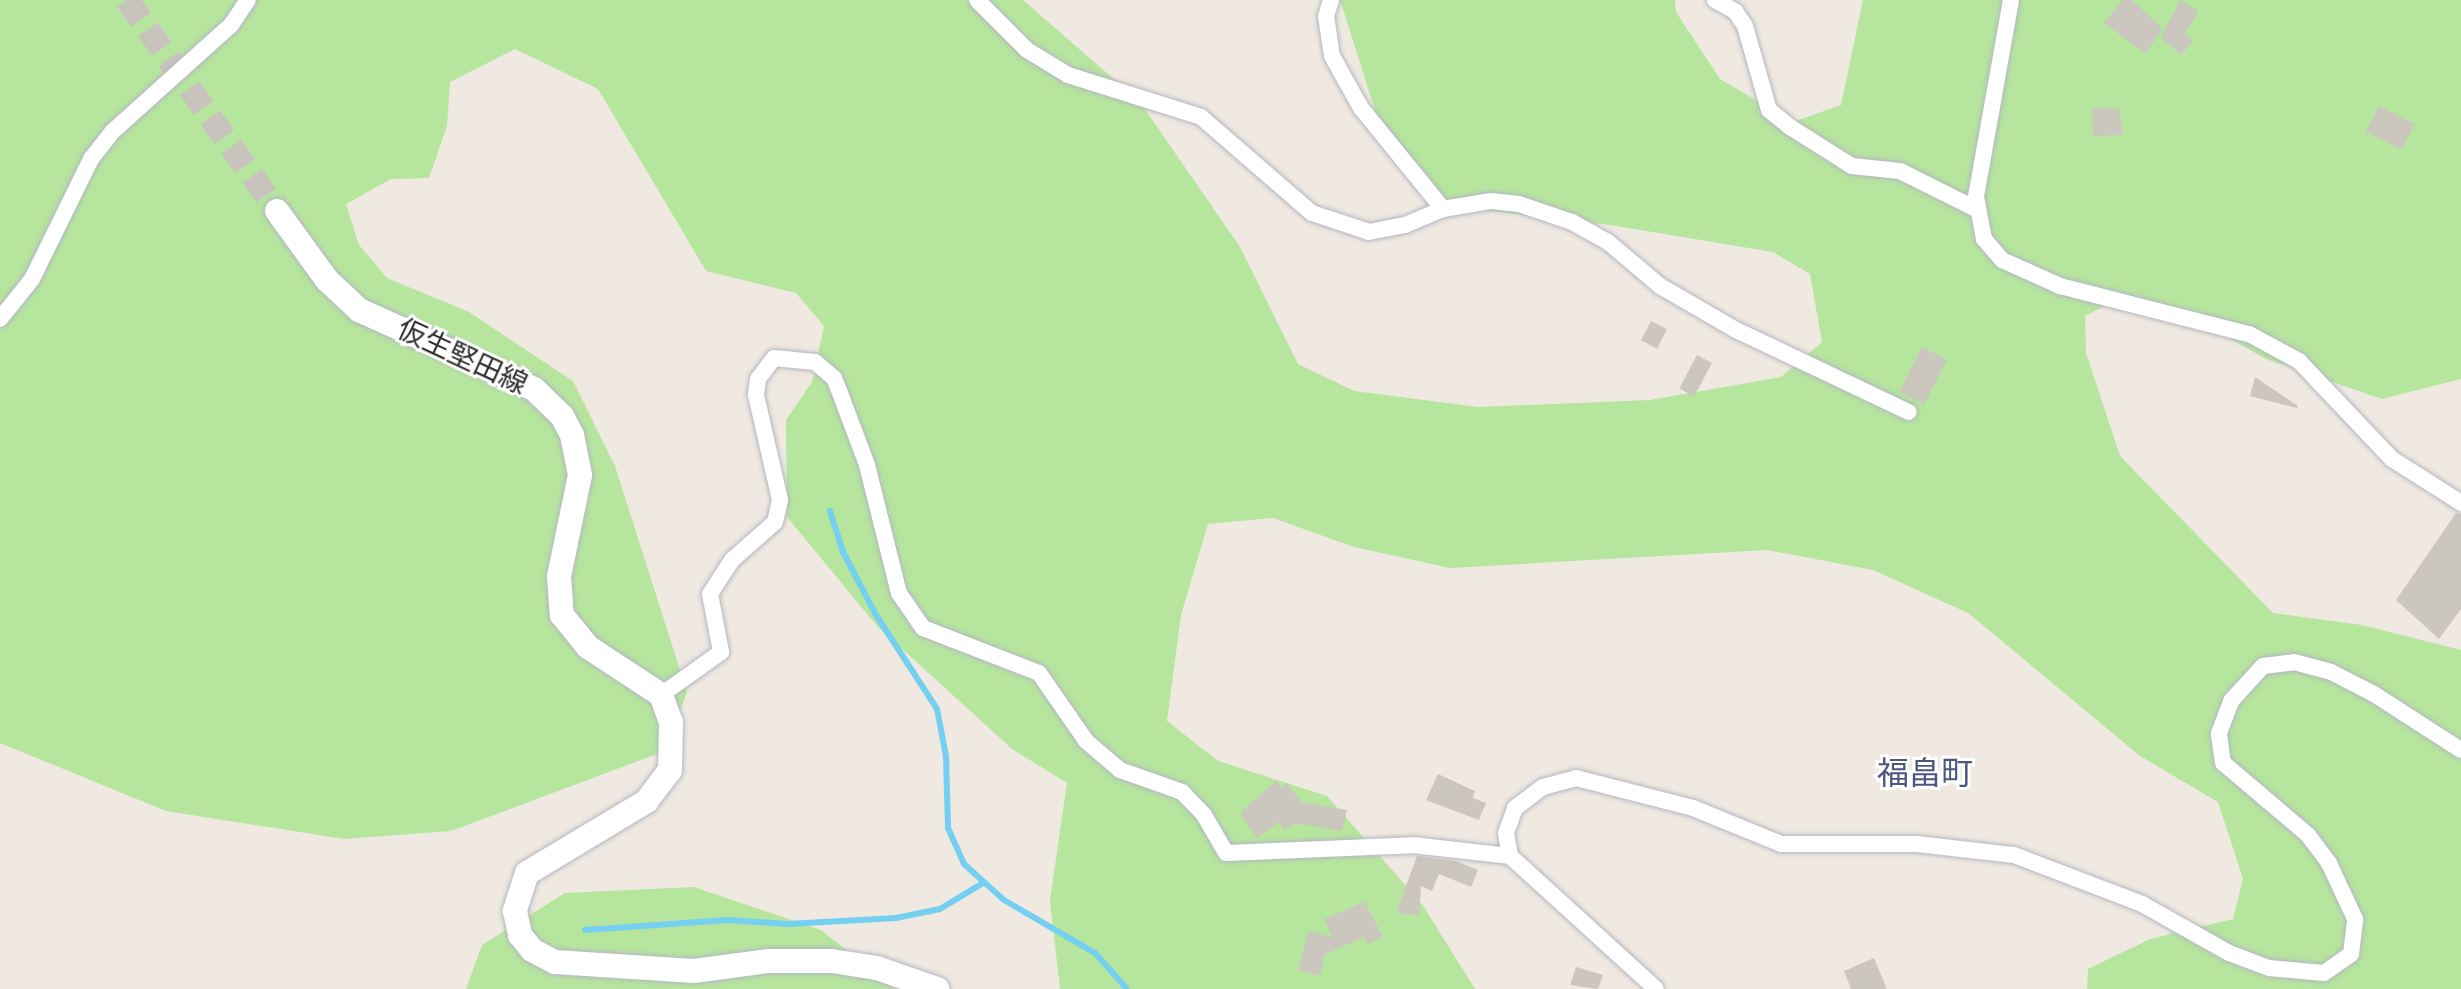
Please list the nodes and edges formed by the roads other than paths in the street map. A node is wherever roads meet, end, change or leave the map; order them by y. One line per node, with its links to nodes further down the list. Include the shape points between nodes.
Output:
1 (248, 0): 9 (street, via 231,25 112,132 91,159 32,279)
2 (977, 0): 6 (street, via 1027,50 1068,75 1201,117 1312,213 1369,232 1405,225)
3 (1331, 0): 6 (street, via 1326,16 1332,56 1361,108)
4 (1715, 0): 7 (street, via 1735,11 1745,26 1769,110 1790,127 1852,166 1900,171)
5 (2011, 0): 7 (street, via 1980,155)
6 (1443, 209): 10 (street, via 1491,201 1519,204 1572,222 1608,242 1660,286 1736,330)
7 (1978, 210): 11 (street, via 1984,239 2002,260 2060,286 2249,334 2299,361 2392,459)
8 (277, 211): 12 (main road, 仮生堅田線, via 319,270 359,310 534,389 562,416 572,435 580,475 559,576 562,615 588,647)
9 (0, 319)
10 (1909, 412)
11 (2461, 503)
12 (661, 695): 14 (street, via 721,652 710,594 732,560 775,522 780,500 757,387 774,358 796,357 815,362 834,378 867,465 899,593 923,628 1039,673 1086,741 1120,770 1182,792 1204,815 1226,853 1413,845); 15 (main road, via 671,723 670,770 647,801 527,873 515,911 520,935 532,950 555,962 694,971 769,961 832,961 877,968)
13 (2461, 750): 14 (street, via 2374,694 2331,672 2294,662 2263,666 2231,701 2219,733 2223,763 2308,835 2329,863 2355,919 2351,954 2324,973 2269,968 2229,953 2142,904 2014,855 1917,844 1781,844 1693,808 1576,778 1543,787 1515,808 1506,833)
14 (1510, 856): 16 (street)
15 (937, 989)
16 (1656, 989)

